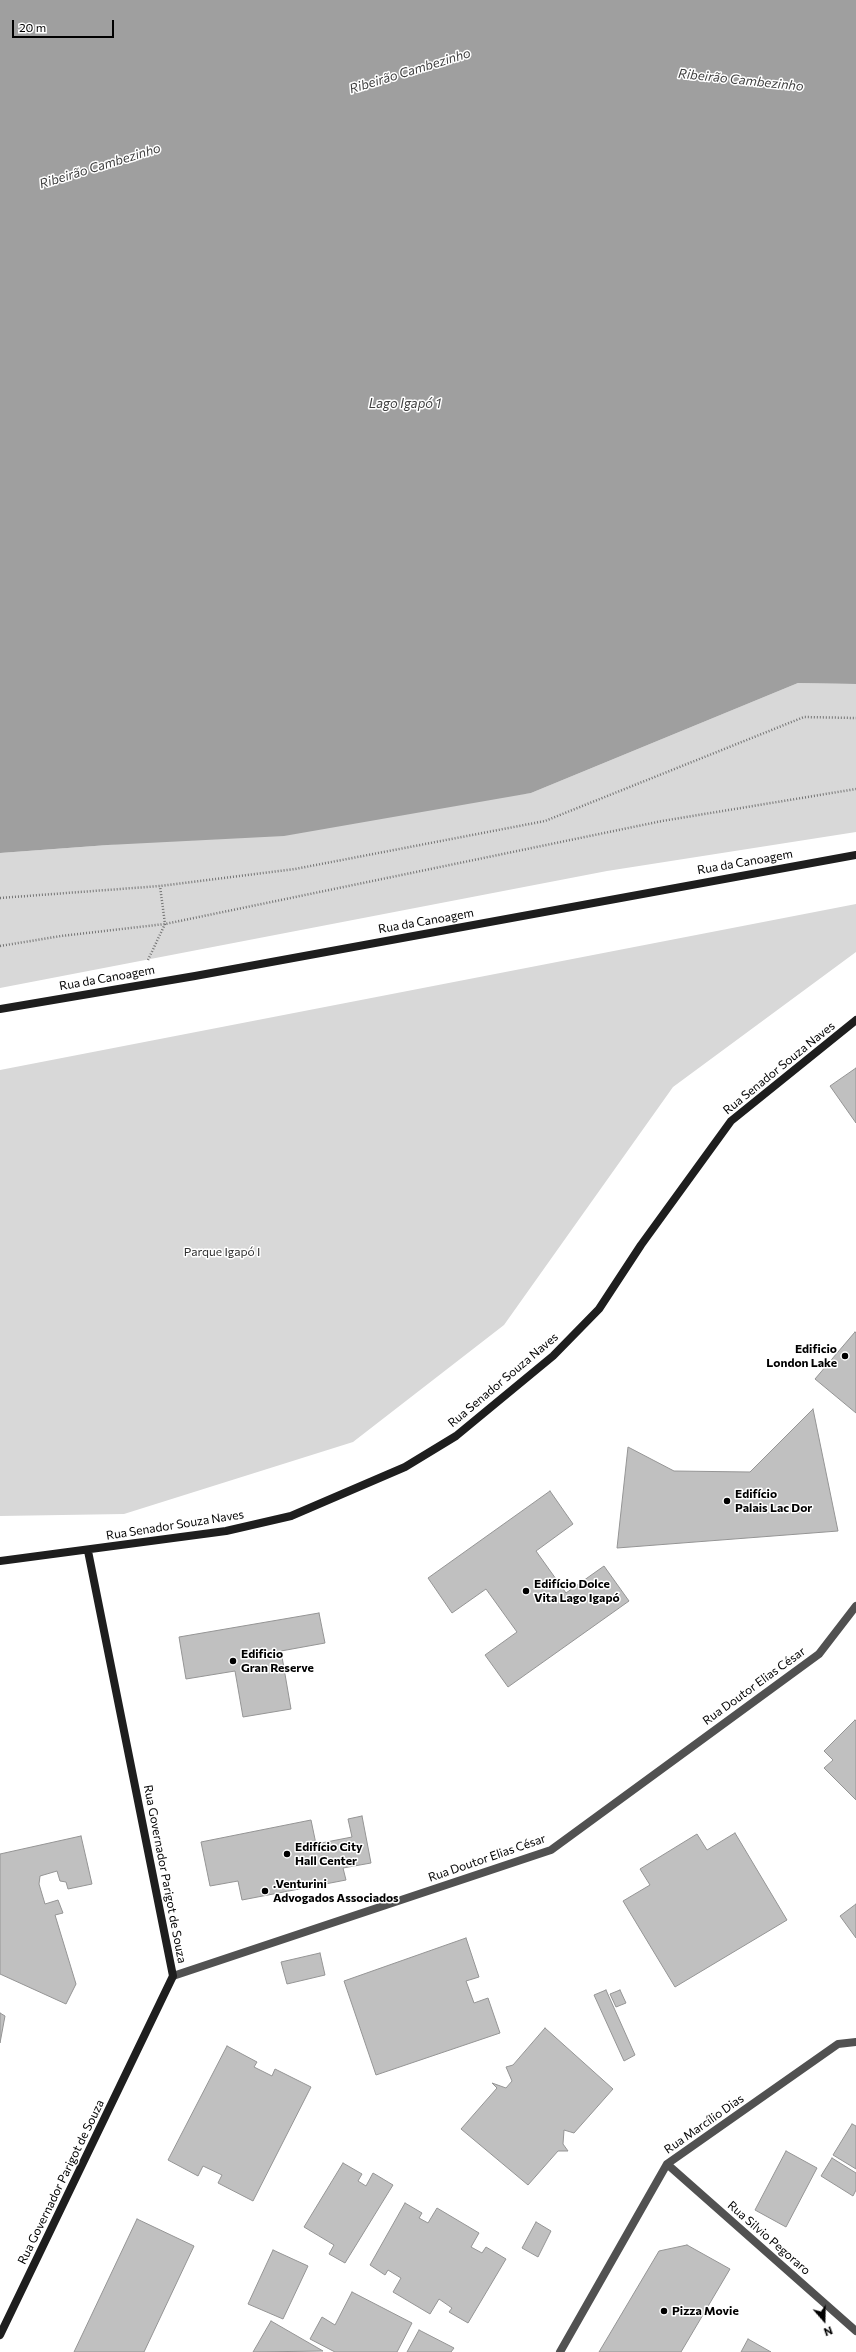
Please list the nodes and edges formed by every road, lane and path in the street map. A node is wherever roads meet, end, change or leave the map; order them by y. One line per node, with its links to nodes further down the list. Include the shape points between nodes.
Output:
1 (856, 718): 4 (path, via 804,717 545,821 295,869)
2 (856, 789): 6 (path, via 662,821)
3 (856, 855): 9 (main road, Rua da Canoagem, via 195,976)
4 (160, 886): 5 (path); 6 (path)
5 (0, 898)
6 (165, 924): 7 (path); 8 (path)
7 (0, 946)
8 (148, 960)
9 (0, 1009)
10 (856, 1020): 11 (main road, Rua Senador Souza Naves, via 731,1121 641,1245 599,1309 554,1356 456,1436 405,1468 291,1516 226,1532)
11 (88, 1551): 12 (main road, Rua Senador Souza Naves); 14 (main road, Rua Governador Parigot de Souza)
12 (0, 1561)
13 (856, 1606): 14 (street, Rua Doutor Elias César, via 819,1654 551,1850)
14 (173, 1976): 18 (main road, Rua Governador Parigot de Souza)
15 (856, 2042): 16 (street, Rua Marcílio Dias, via 838,2044)
16 (667, 2164): 17 (street, Rua Silvio Pegoraro); 19 (street, Rua Marcílio Dias)
17 (856, 2330)
18 (0, 2335)
19 (560, 2352)

